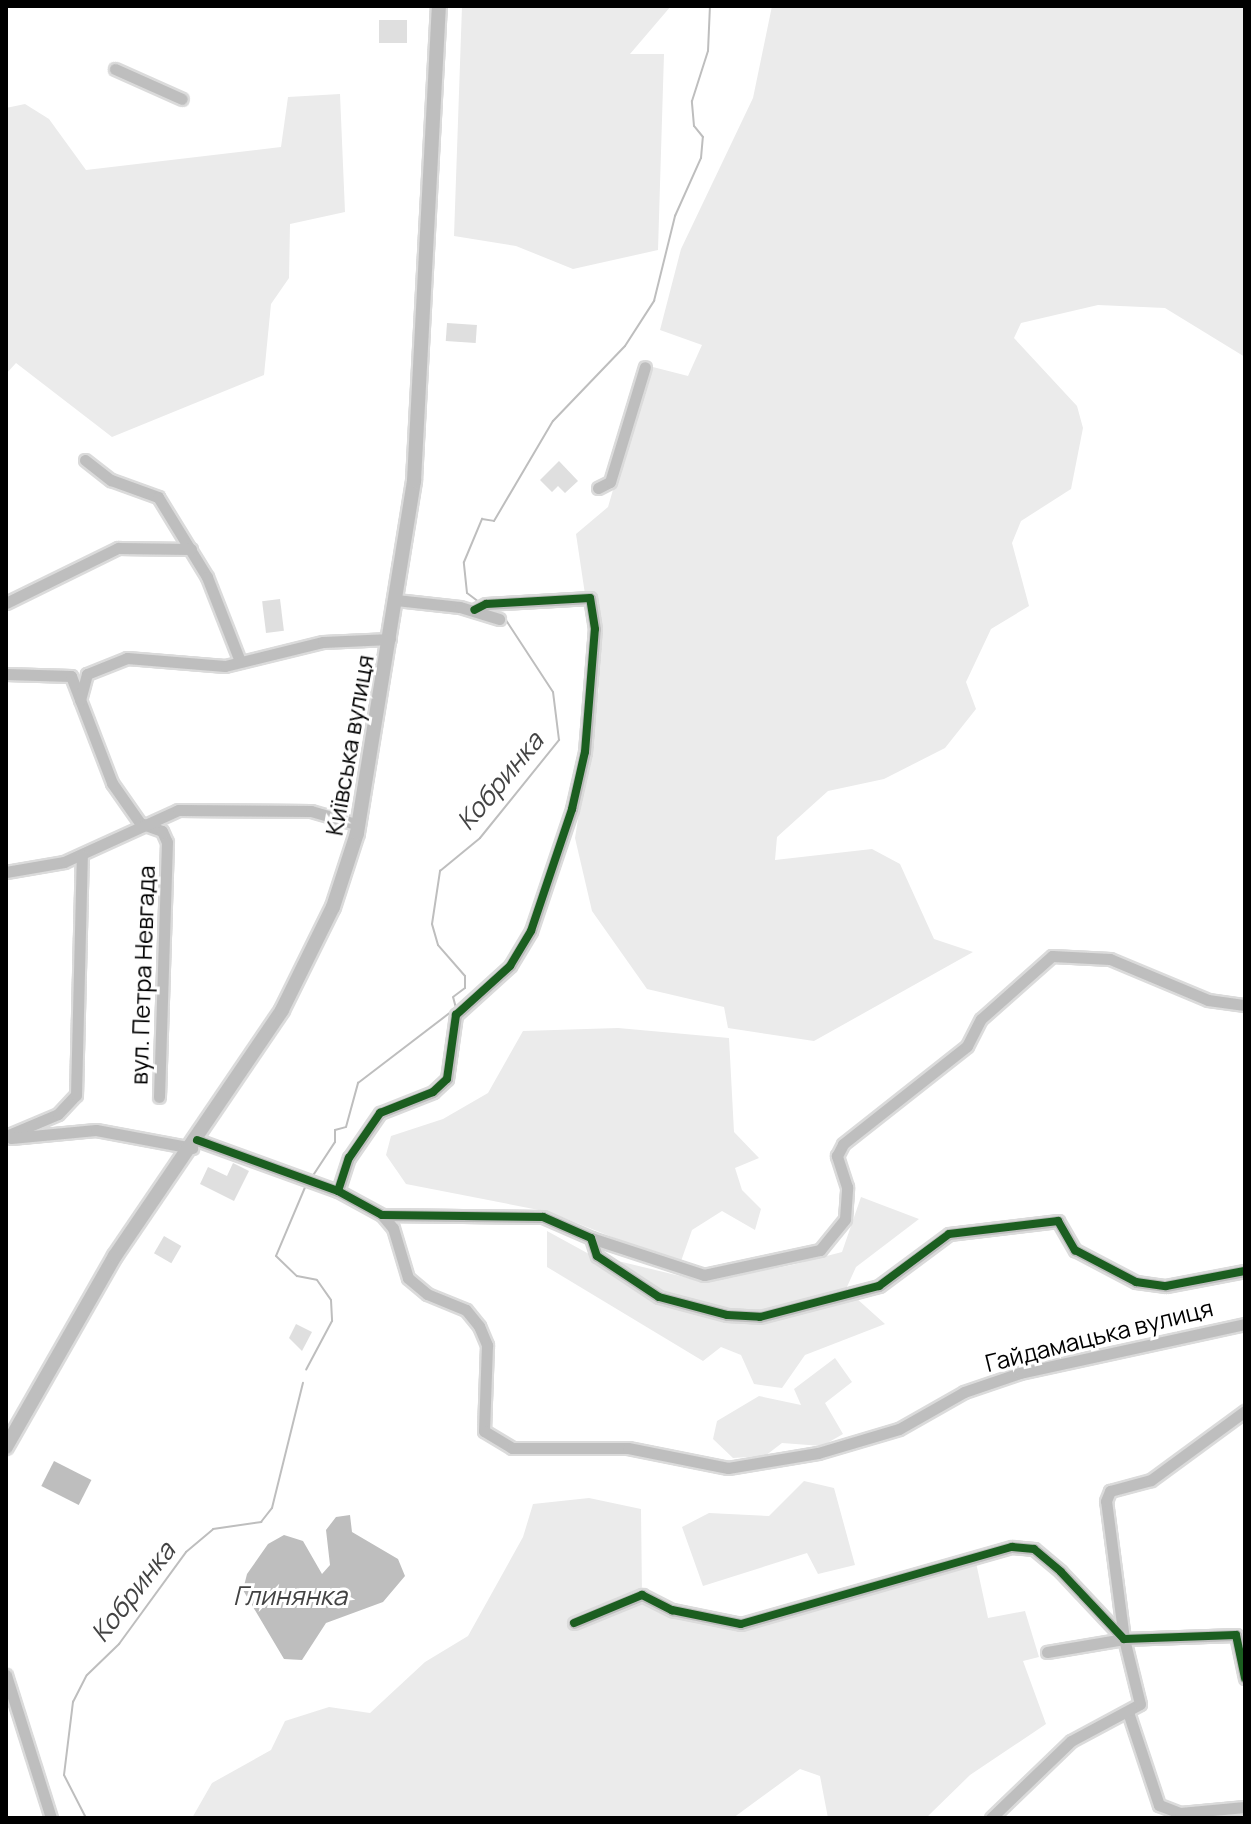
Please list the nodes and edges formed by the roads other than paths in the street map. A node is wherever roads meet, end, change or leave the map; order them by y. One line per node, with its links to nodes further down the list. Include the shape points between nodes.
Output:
1 (439, 6): 8 (main road, Київська вулиця, via 414,481)
2 (115, 69): 3 (street)
3 (182, 99)
4 (645, 367): 6 (street, via 610,482)
5 (85, 460): 7 (street, via 111,480 158,497)
6 (598, 488)
7 (191, 549): 9 (street, via 118,548); 13 (street)
8 (396, 600): 10 (street); 12 (main road, Київська вулиця)
9 (6, 603)
10 (480, 607): 11 (street); 24 (street, via 590,598 595,629 585,752 531,931 510,966 456,1015 447,1079 433,1092 380,1113 349,1158)
11 (499, 619)
12 (390, 639): 13 (street, via 323,642); 17 (main road, Київська вулиця)
13 (240, 661): 15 (street, via 225,666 127,658 87,674)
14 (6, 674): 15 (street, via 71,676)
15 (80, 701): 16 (street, via 106,771)
16 (140, 823): 17 (street, via 203,807 311,811); 18 (street); 21 (street, вул. Петра Невгада, via 162,831 168,848)
17 (359, 825): 23 (main road, Київська вулиця, via 315,947 262,1044)
18 (82, 855): 19 (street); 22 (street, via 76,1095 58,1114)
19 (6, 872)
20 (1245, 1005): 26 (street, via 1208,1000 1110,959 1052,956 981,1019 959,1053 843,1144 837,1156 847,1187 845,1219 820,1250 704,1275)
21 (159, 1097)
22 (6, 1137): 23 (street, via 96,1130)
23 (195, 1144): 24 (street); 30 (main road, Київська вулиця, via 115,1256)
24 (338, 1191): 25 (street)
25 (382, 1215): 26 (street, via 519,1214); 28 (street, Гайдамацька вулиця, via 393,1228 408,1278 427,1294 466,1310 479,1326 487,1345 484,1431 512,1448 628,1448 728,1468 891,1431 964,1392 1020,1373)
26 (591, 1238): 27 (street, Гайдамацька вулиця, via 597,1256 659,1297 760,1317 879,1286 949,1234 1058,1221 1075,1250 1136,1282 1166,1286)
27 (1245, 1271)
28 (1245, 1324)
29 (1245, 1411): 32 (street, via 1207,1433 1151,1480 1110,1491 1106,1501)
30 (6, 1447)
31 (574, 1623): 32 (street, via 642,1595 672,1610 741,1624 1012,1547 1034,1549)
32 (1124, 1639): 33 (street); 35 (street, via 1236,1635); 36 (street, via 1140,1704)
33 (1047, 1652)
34 (6, 1675): 38 (street)
35 (1245, 1678)
36 (1129, 1715): 37 (street, via 1159,1805 1180,1813); 39 (street, via 1071,1741)
37 (1245, 1807)
38 (51, 1818)
39 (991, 1818)

